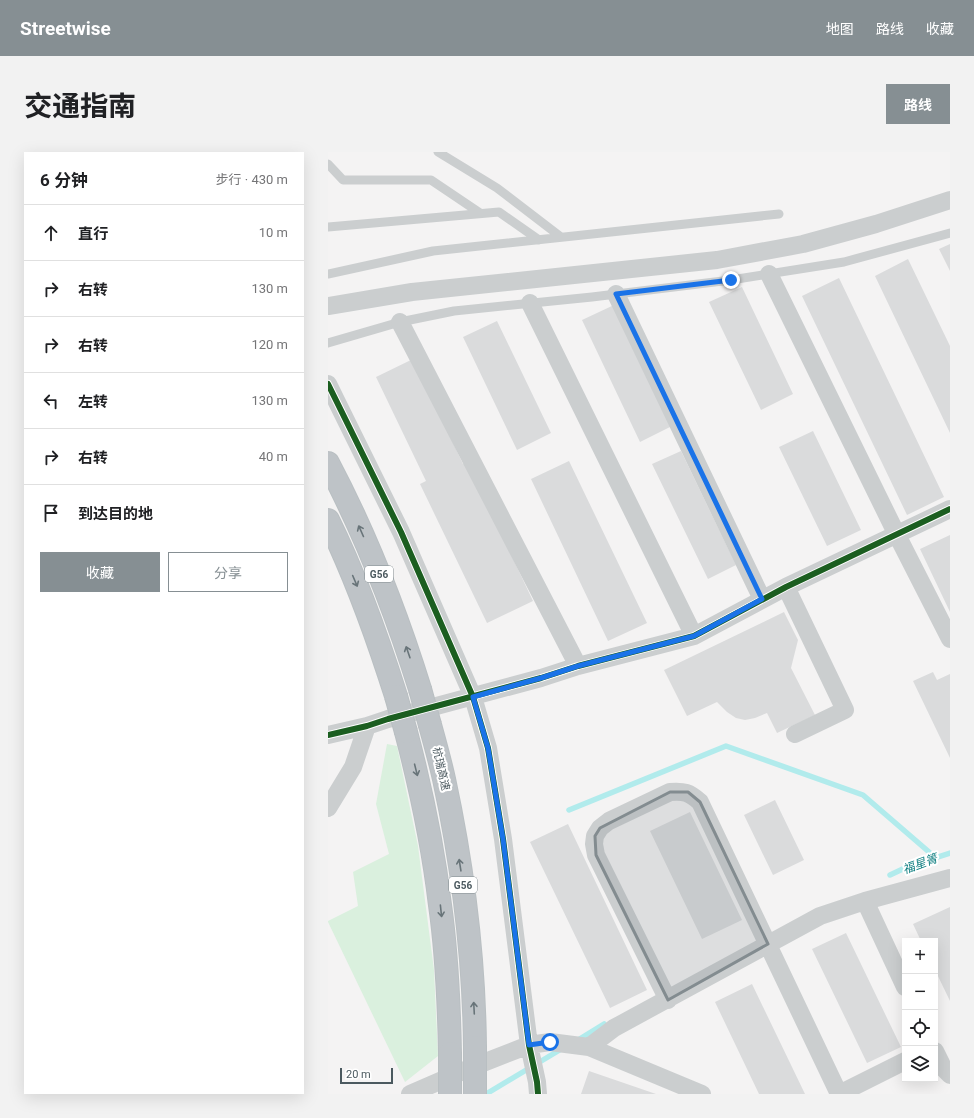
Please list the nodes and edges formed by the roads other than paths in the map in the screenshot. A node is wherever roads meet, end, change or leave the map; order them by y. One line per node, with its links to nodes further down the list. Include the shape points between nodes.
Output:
1 (438, 152): 8 (lane, via 497,188)
2 (328, 164): 4 (lane, via 343,180 431,180)
3 (950, 200): 14 (street, via 803,244 717,260 412,292)
4 (480, 213): 6 (lane); 9 (lane, via 499,212)
5 (779, 214): 8 (lane)
6 (328, 227)
7 (950, 233): 11 (lane, via 844,262)
8 (561, 237): 9 (lane)
9 (539, 240): 10 (lane, via 432,251)
10 (328, 274)
11 (768, 274): 12 (lane); 21 (street)
12 (616, 294): 13 (lane); 23 (street)
13 (530, 303): 15 (lane, via 454,311); 24 (street)
14 (328, 306)
15 (400, 322): 16 (lane); 26 (street)
16 (328, 343)
17 (328, 384): 27 (street, via 401,532)
18 (328, 463): 45 (highway, 杭瑞高速 / G56, one-way to 18, bridge, via 471,961 456,840 445,786 409,653 360,527)
19 (950, 509): 21 (street)
20 (328, 520): 44 (highway, G56, one-way to 44, bridge, via 363,599 385,661 419,784 431,844 446,963 450,1020)
21 (897, 535): 22 (street); 25 (street)
22 (786, 587): 23 (street); 30 (street, via 845,710)
23 (762, 599): 24 (street)
24 (694, 636): 26 (street)
25 (950, 639)
26 (578, 666): 27 (street)
27 (473, 697): 28 (street); 38 (street, via 488,748 503,839)
28 (367, 726): 29 (street); 31 (street, via 353,767)
29 (328, 734)
30 (795, 734)
31 (328, 808)
32 (950, 878): 33 (street)
33 (865, 901): 34 (street, via 820,916); 35 (street)
34 (768, 944): 36 (street); 36 (street, via 700,802 688,792 670,792 609,821 595,836 596,855); 47 (street)
35 (902, 981)
36 (668, 1000): 37 (street, via 614,1028)
37 (589, 1047): 38 (street, via 550,1042); 46 (street)
38 (530, 1050): 42 (street); 43 (street, via 470,1068)
39 (938, 1057): 41 (street)
40 (902, 1062): 47 (street)
41 (950, 1076)
42 (539, 1090)
43 (410, 1094)
44 (450, 1094)
45 (475, 1094)
46 (702, 1094)
47 (839, 1094)

